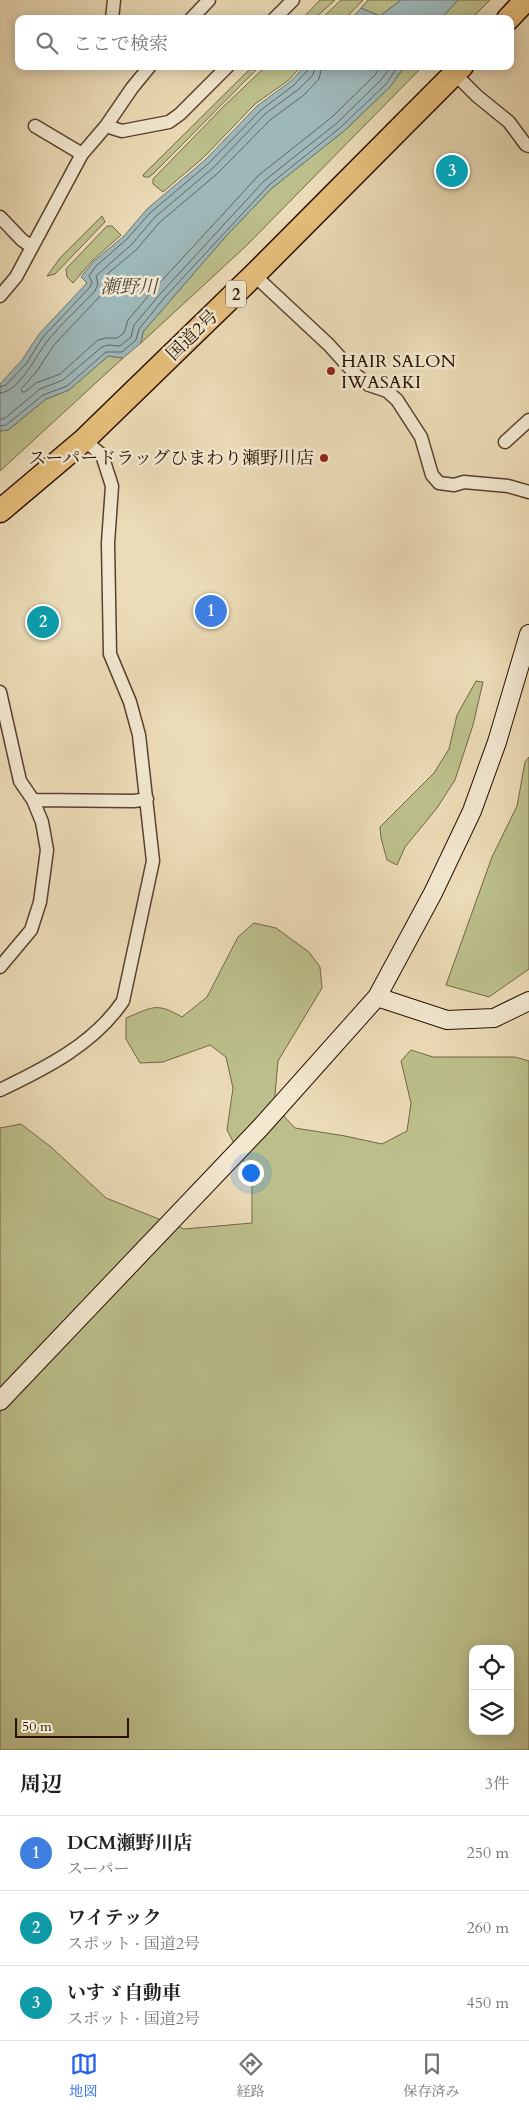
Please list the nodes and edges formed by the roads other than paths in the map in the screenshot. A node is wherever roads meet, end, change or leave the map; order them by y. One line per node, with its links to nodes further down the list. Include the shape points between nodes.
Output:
1 (114, 0): 5 (street)
2 (209, 0): 6 (street)
3 (293, 0): 7 (street)
4 (526, 0): 8 (highway)
5 (112, 15)
6 (195, 15)
7 (278, 15)
8 (512, 15)
9 (147, 70): 13 (street)
10 (224, 70): 13 (street, via 169,122 122,132)
11 (458, 70): 14 (street, via 477,96 509,122); 18 (highway, 国道2号 / 2)
12 (35, 126): 15 (street)
13 (106, 126): 15 (street)
14 (529, 146)
15 (82, 154): 17 (street)
16 (0, 217): 17 (street)
17 (32, 247): 19 (street, via 16,277)
18 (254, 275): 21 (highway, 国道2号 / 2); 23 (street, via 329,345 356,375 398,400 421,437 432,475 439,483 508,486)
19 (0, 296)
20 (529, 420): 22 (street)
21 (84, 440): 24 (highway, 国道2号 / 2); 27 (street, via 102,455 112,486 108,543 110,654 139,734)
22 (505, 442)
23 (529, 492)
24 (0, 511)
25 (529, 634): 30 (street, via 497,742 472,811 433,893)
26 (0, 692): 28 (street, via 20,781)
27 (147, 799): 28 (street); 32 (street, via 152,861 123,1001 114,1016 68,1055)
28 (33, 800): 29 (street, via 42,822 47,850 40,902 31,930)
29 (0, 967)
30 (377, 997): 31 (street, via 447,1020 494,1018); 33 (street, via 260,1128)
31 (529, 1001)
32 (0, 1090)
33 (0, 1401)

